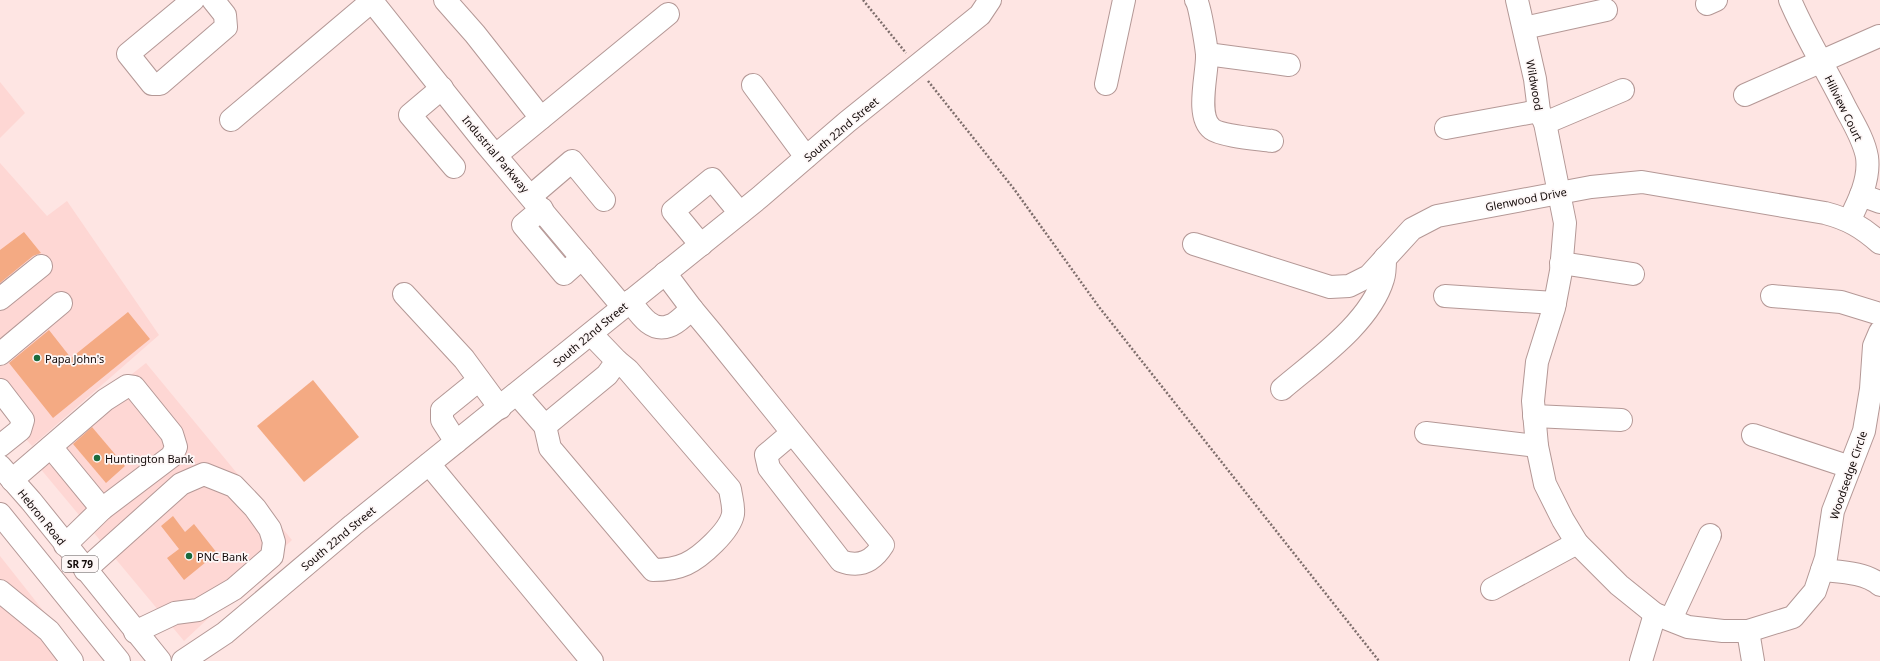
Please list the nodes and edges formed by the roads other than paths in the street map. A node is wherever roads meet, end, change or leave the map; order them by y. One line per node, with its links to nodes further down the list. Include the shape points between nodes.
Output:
1 (193, 0): 2 (main road, via 128,54 152,84 160,84 226,27 224,15)
2 (213, 0)
3 (372, 0): 19 (main road, Industrial Parkway); 24 (main road)
4 (445, 0): 23 (main road)
5 (990, 0): 29 (main road, South 22nd Street, via 980,15)
6 (1124, 0): 17 (main road)
7 (1196, 0): 14 (main road)
8 (1516, 0): 12 (main road, Wildwood)
9 (1790, 0): 15 (main road, Hillview Court)
10 (1606, 10): 12 (main road)
11 (668, 14): 23 (main road)
12 (1524, 28): 22 (main road, Wildwood)
13 (1879, 36): 15 (main road)
14 (1207, 54): 16 (main road); 26 (main road, via 1203,112 1206,121 1212,129 1222,133)
15 (1821, 63): 21 (main road); 27 (main road, Hillview Court, via 1856,126)
16 (1289, 65)
17 (1106, 84)
18 (752, 85): 29 (main road)
19 (442, 88): 28 (main road, Industrial Parkway); 30 (main road, via 410,115)
20 (1623, 90): 22 (main road)
21 (1745, 95)
22 (1542, 117): 25 (main road); 31 (main road, Wildwood)
23 (541, 118): 28 (main road)
24 (231, 120)
25 (1446, 128)
26 (1272, 141)
27 (1872, 146): 32 (main road, Hillview Court, via 1867,156)
28 (496, 155): 34 (main road, Industrial Parkway)
29 (806, 158): 35 (main road, South 22nd Street)
30 (454, 167)
31 (1559, 193): 36 (main road, Glenwood Drive, via 1642,182 1825,213); 40 (main road, Glenwood Drive, via 1437,216 1412,229); 41 (main road, Woodsedge Circle, via 1565,223)
32 (1871, 198): 36 (main road, Hillview Court)
33 (604, 200): 34 (main road, via 572,161)
34 (537, 203): 51 (main road, Industrial Parkway, via 582,258)
35 (740, 214): 39 (main road, South 22nd Street); 39 (main road, via 712,179 673,211)
36 (1849, 221): 37 (main road, Glenwood Drive)
37 (1880, 243)
38 (1194, 244): 40 (main road, Glenwood Drive, via 1330,287 1350,286 1368,276)
39 (701, 245): 43 (main road, South 22nd Street)
40 (1385, 258): 59 (main road, via 1384,279 1358,323)
41 (1561, 263): 44 (main road); 49 (main road, Woodsedge Circle)
42 (41, 266): 48 (main road)
43 (665, 273): 51 (main road, South 22nd Street); 52 (main road)
44 (1633, 274)
45 (404, 294): 58 (main road, via 464,359)
46 (1445, 296): 49 (main road)
47 (1772, 296): 53 (main road, via 1841,302)
48 (0, 299)
49 (1555, 303): 63 (main road, Woodsedge Circle, via 1537,362)
50 (61, 304): 56 (main road)
51 (626, 304): 52 (main road, Industrial Parkway, via 648,323 659,327 669,326); 55 (main road, South 22nd Street)
52 (692, 310): 66 (main road)
53 (1880, 314)
54 (1880, 332): 74 (main road, Woodsedge Circle, via 1874,346 1871,389 1864,431)
55 (591, 334): 57 (main road); 61 (main road, South 22nd Street)
56 (0, 354)
57 (617, 361): 65 (main road, via 607,374); 65 (main road, via 628,370 730,489 733,513 730,524 719,539 687,564 665,570 653,570 550,448)
58 (479, 380): 62 (main road); 69 (main road, via 442,410 442,420)
59 (1282, 389)
60 (0, 390): 70 (main road, via 23,420 20,430)
61 (517, 394): 62 (main road, South 22nd Street); 65 (main road)
62 (500, 408): 69 (main road, South 22nd Street)
63 (1534, 416): 64 (main road); 71 (main road, Woodsedge Circle)
64 (1621, 420)
65 (545, 426)
66 (792, 433): 66 (main road, via 883,545 879,552 862,564 852,565 841,560 769,468 766,455)
67 (1426, 433): 71 (main road)
68 (1753, 435): 74 (main road)
69 (456, 442): 73 (main road, South 22nd Street)
70 (0, 446)
71 (1537, 446): 79 (main road, Woodsedge Circle, via 1545,484)
72 (51, 447): 75 (main road); 76 (main road); 76 (main road, via 105,400 127,386 134,387 172,434 176,447 172,456)
73 (429, 464): 85 (main road, South 22nd Street); 97 (main road)
74 (1850, 467): 84 (main road, Woodsedge Circle, via 1833,511)
75 (6, 473): 80 (main road, Hebron Road / SR 79)
76 (102, 509): 80 (main road)
77 (0, 514): 82 (main road, SR 79)
78 (1710, 535): 89 (main road)
79 (1577, 543): 87 (main road); 89 (main road, Woodsedge Circle, via 1618,585)
80 (65, 545): 83 (main road, Hebron Road / SR 79)
81 (272, 556): 83 (main road, via 274,542 270,529 254,508 234,486 204,474 181,484); 85 (main road); 90 (main road, via 234,589 198,610 174,613)
82 (46, 570): 93 (main road, SR 79); 94 (main road, via 64,575 131,655)
83 (85, 570): 90 (main road, Hebron Road / SR 79)
84 (1822, 570): 86 (main road, via 1864,577); 91 (main road, Woodsedge Circle, via 1815,591 1793,617)
85 (287, 580): 96 (main road, South 22nd Street, via 225,633)
86 (1880, 585)
87 (1492, 589)
88 (0, 591): 92 (main road, via 49,631)
89 (1663, 616): 91 (main road, Woodsedge Circle, via 1688,627); 98 (main road)
90 (135, 632): 95 (main road, Hebron Road / SR 79)
91 (1748, 632): 99 (main road)
92 (72, 661)
93 (119, 661)
94 (144, 661)
95 (160, 661)
96 (183, 661)
97 (592, 661)
98 (1641, 661)
99 (1753, 661)

